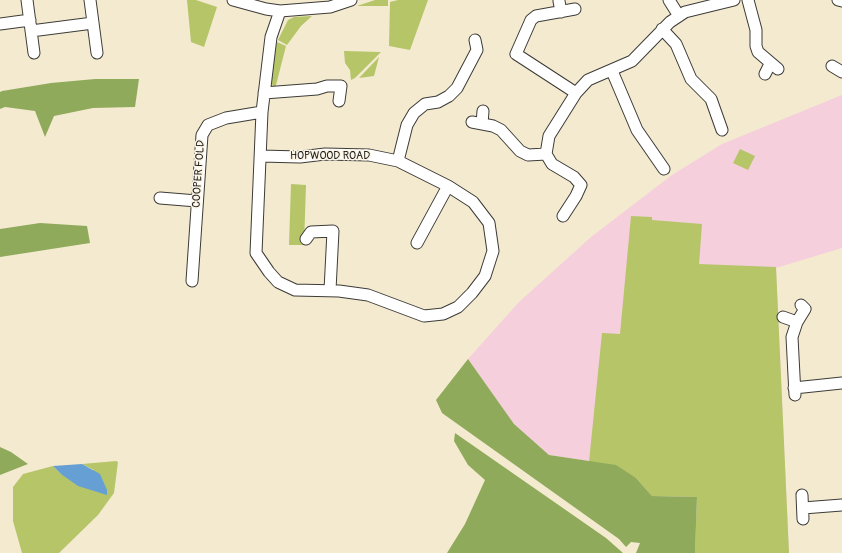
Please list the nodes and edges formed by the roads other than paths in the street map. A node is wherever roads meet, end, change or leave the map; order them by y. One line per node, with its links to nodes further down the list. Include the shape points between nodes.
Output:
1 (27, 0): 15 (street)
2 (90, 0): 13 (street)
3 (233, 0): 11 (street)
4 (351, 0): 11 (street, via 330,7)
5 (669, 0): 12 (street)
6 (734, 0): 12 (street, via 685,12)
7 (748, 0): 21 (street, via 756,30 758,52 774,66)
8 (838, 0): 9 (street)
9 (842, 1)
10 (575, 9): 23 (street, via 560,6 536,16 531,20 513,58)
11 (280, 11): 22 (street, HOPWOOD ROAD, via 271,37)
12 (679, 16): 16 (street)
13 (93, 23): 15 (street); 18 (street)
14 (0, 24): 15 (street)
15 (30, 26): 19 (street)
16 (662, 29): 20 (street, via 632,61); 27 (street, via 676,44 691,79 711,100 722,117)
17 (475, 40): 30 (street, via 477,50 457,88 449,96 438,102 425,104 414,113)
18 (97, 52)
19 (34, 53)
20 (612, 71): 23 (street, via 588,80); 31 (street, via 636,130 658,154)
21 (765, 74)
22 (264, 92): 24 (street, via 341,86); 26 (street, HOPWOOD ROAD)
23 (576, 93): 28 (street, via 549,136)
24 (339, 101)
25 (483, 111): 28 (street, via 477,123 501,130 520,151 528,155)
26 (262, 112): 29 (street, HOPWOOD ROAD); 34 (street, COOPER FOLD, via 226,118 208,125 202,135)
27 (722, 130)
28 (546, 154): 35 (street, via 552,164 581,185)
29 (261, 156): 30 (street, HOPWOOD ROAD, via 369,155); 39 (street, HOPWOOD ROAD, via 256,253 278,282 295,290)
30 (398, 161): 32 (street, HOPWOOD ROAD)
31 (664, 169)
32 (448, 186): 37 (street); 39 (street, HOPWOOD ROAD, via 473,202 482,212 489,223 496,253 485,276 458,307 443,314 424,316 368,295)
33 (160, 198): 34 (street)
34 (197, 201): 38 (street, COOPER FOLD)
35 (562, 216)
36 (306, 239): 39 (street, via 311,232 333,231)
37 (417, 243)
38 (192, 281)
39 (330, 290)
40 (801, 305): 42 (street, via 805,309)
41 (783, 317): 42 (street)
42 (797, 322): 43 (street, via 792,337 795,391)
43 (842, 383)
44 (802, 495): 46 (street)
45 (842, 505): 46 (street)
46 (803, 508): 47 (street)
47 (802, 519)

